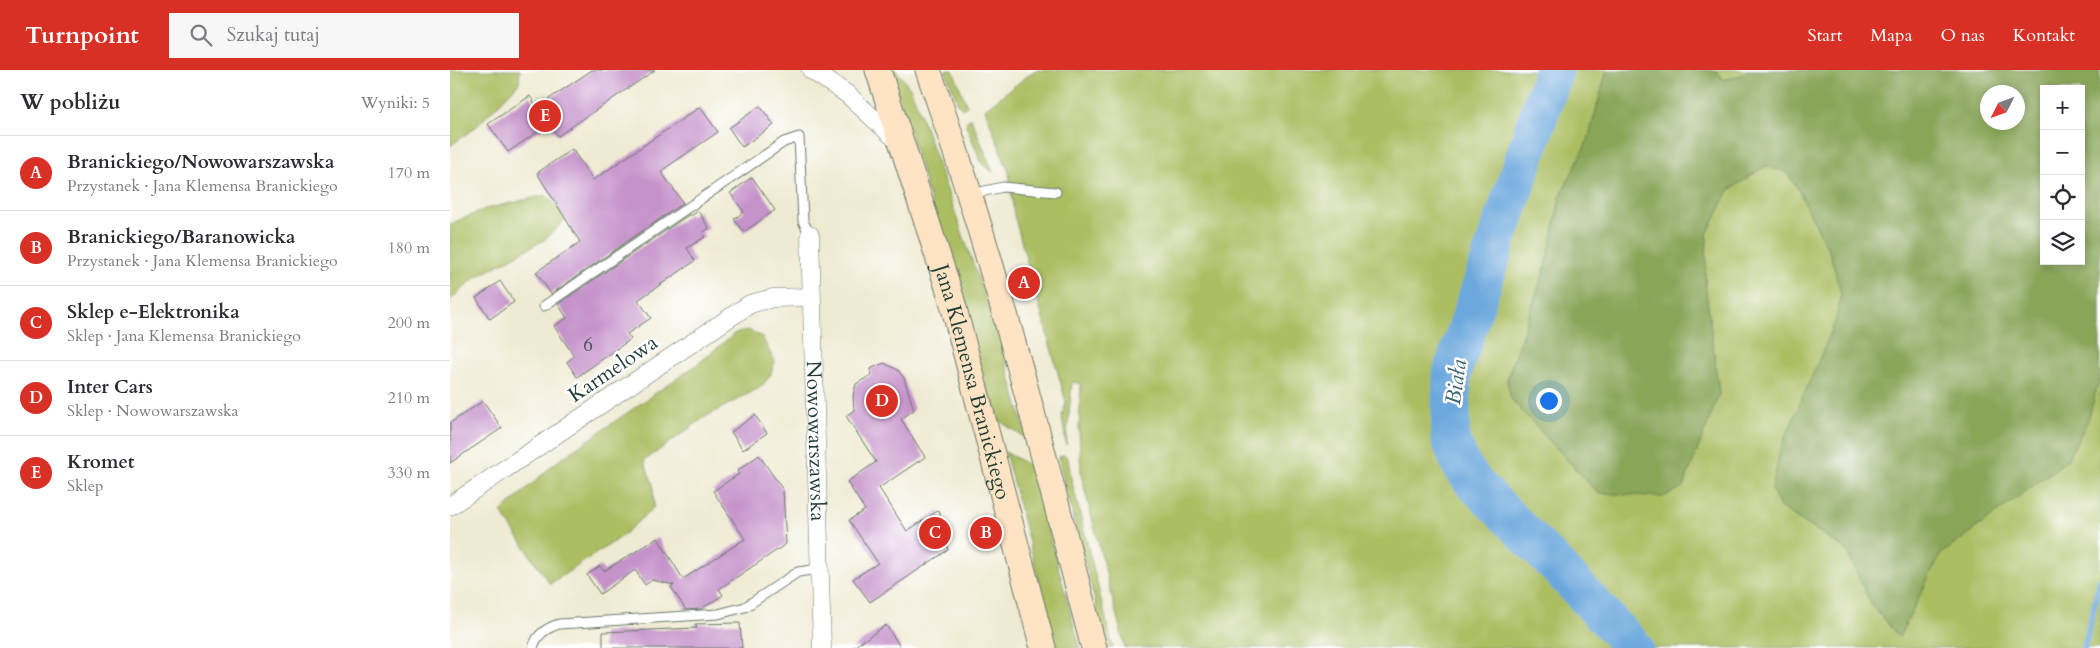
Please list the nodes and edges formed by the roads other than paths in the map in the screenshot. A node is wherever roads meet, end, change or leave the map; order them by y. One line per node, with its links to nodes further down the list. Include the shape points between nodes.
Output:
1 (811, 70): 4 (street, via 847,94)
2 (878, 70): 4 (main road)
3 (928, 70): 6 (main road)
4 (903, 146): 14 (main road, Jana Klemensa Branickiego, via 951,297)
5 (1056, 192): 6 (lane, via 1003,187)
6 (971, 194): 15 (main road)
7 (810, 235): 8 (street, Nowowarszawska); 9 (lane, via 803,221 799,136 784,142)
8 (811, 297): 10 (street, Karmelowa, via 773,298 750,304); 11 (street, Nowowarszawska)
9 (544, 306)
10 (450, 506)
11 (819, 569): 12 (lane, via 798,572 745,607 718,614 558,624 540,635); 13 (street, Nowowarszawska)
12 (533, 648)
13 (822, 648)
14 (1043, 648)
15 (1094, 648)

